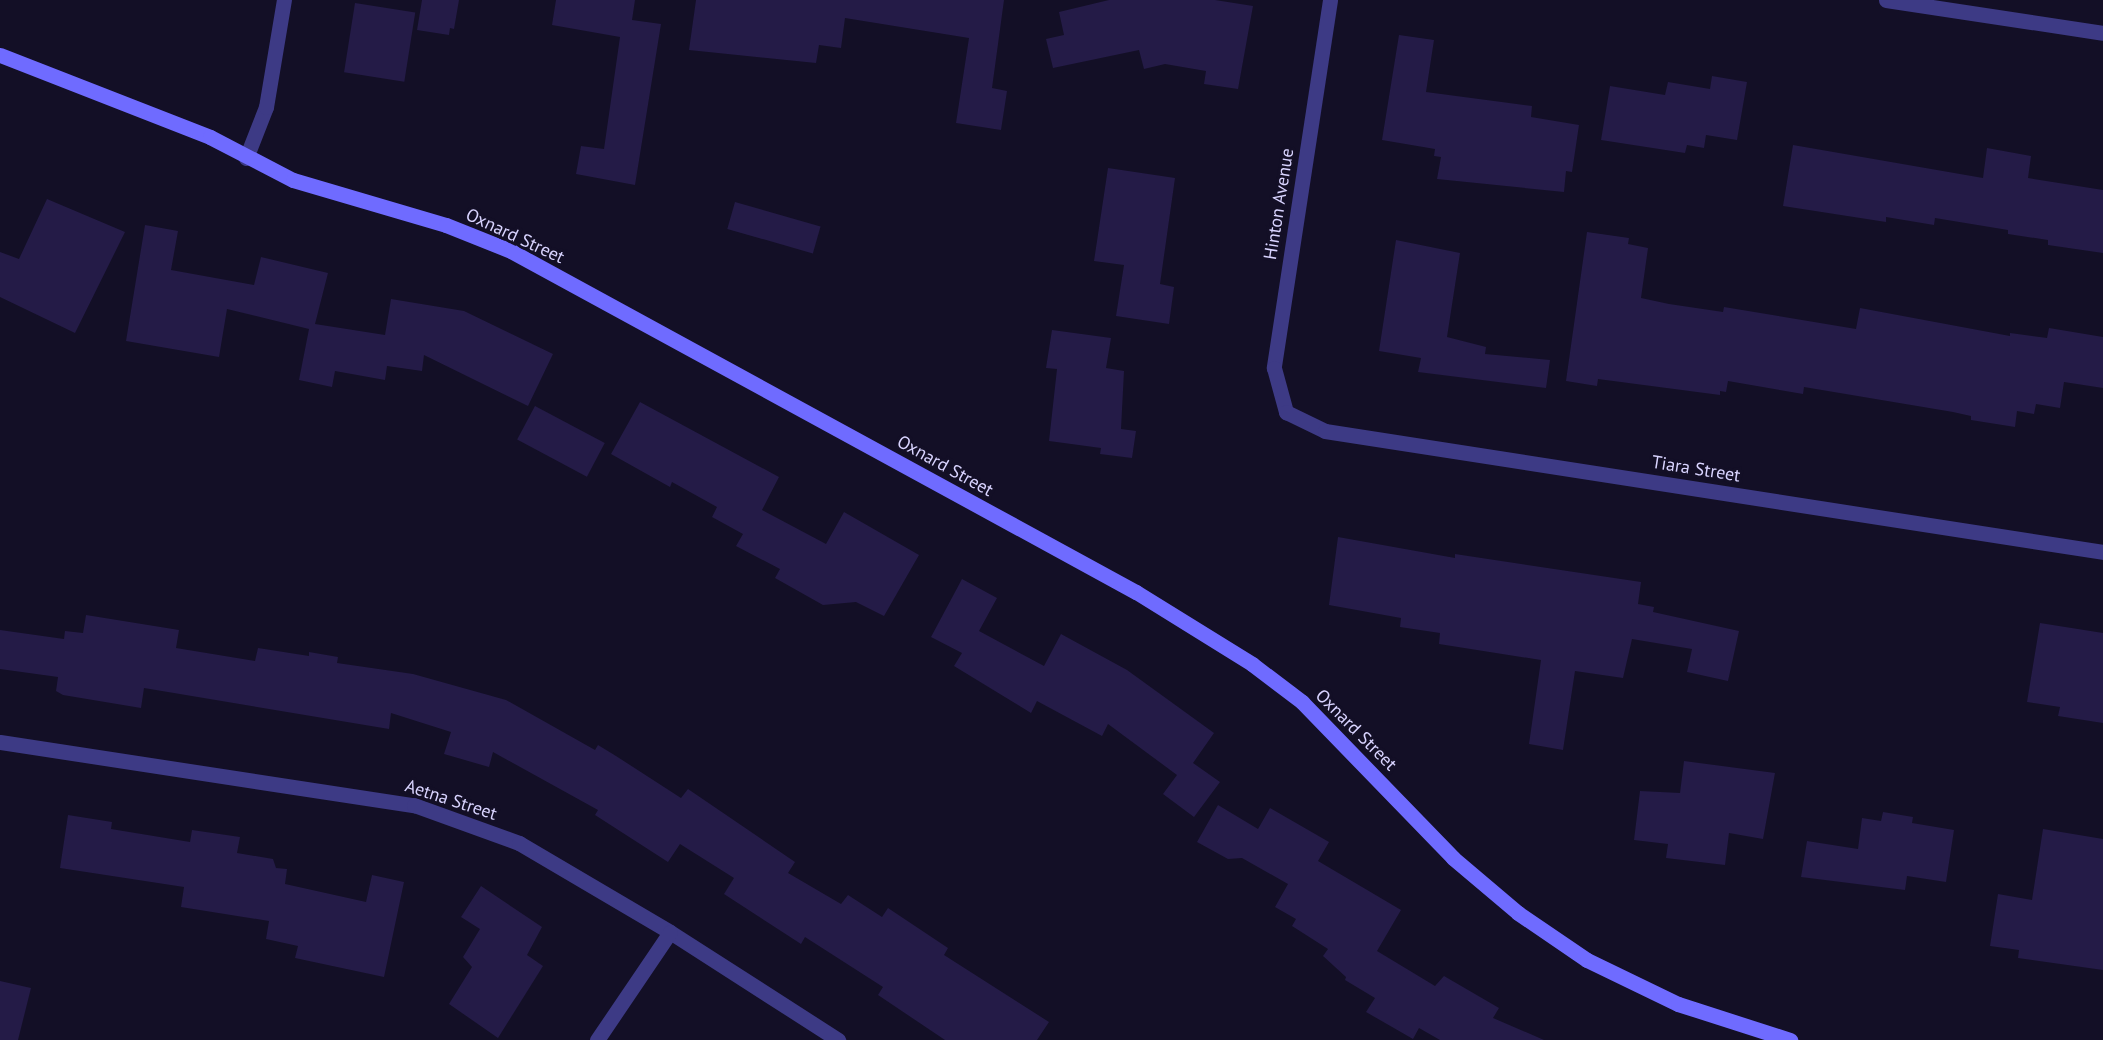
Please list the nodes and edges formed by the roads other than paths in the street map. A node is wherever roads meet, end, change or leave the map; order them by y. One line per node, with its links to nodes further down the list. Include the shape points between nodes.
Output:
1 (284, 0): 6 (street, via 266,107)
2 (1330, 0): 7 (street, Hinton Avenue, via 1275,368)
3 (1886, 0): 4 (street)
4 (2103, 33)
5 (0, 55): 6 (street, Oxnard Street, via 210,137)
6 (246, 158): 13 (street, Oxnard Street, via 293,180 446,225 511,251 1136,592 1252,664 1302,702 1453,858 1518,913 1587,960 1678,1004)
7 (1286, 412): 8 (street, Tiara Street, via 1325,431)
8 (2103, 552)
9 (0, 742): 10 (street, Aetna Street, via 414,805 519,843)
10 (670, 932): 11 (street); 12 (street, Aetna Street)
11 (597, 1040)
12 (838, 1040)
13 (1790, 1040)

